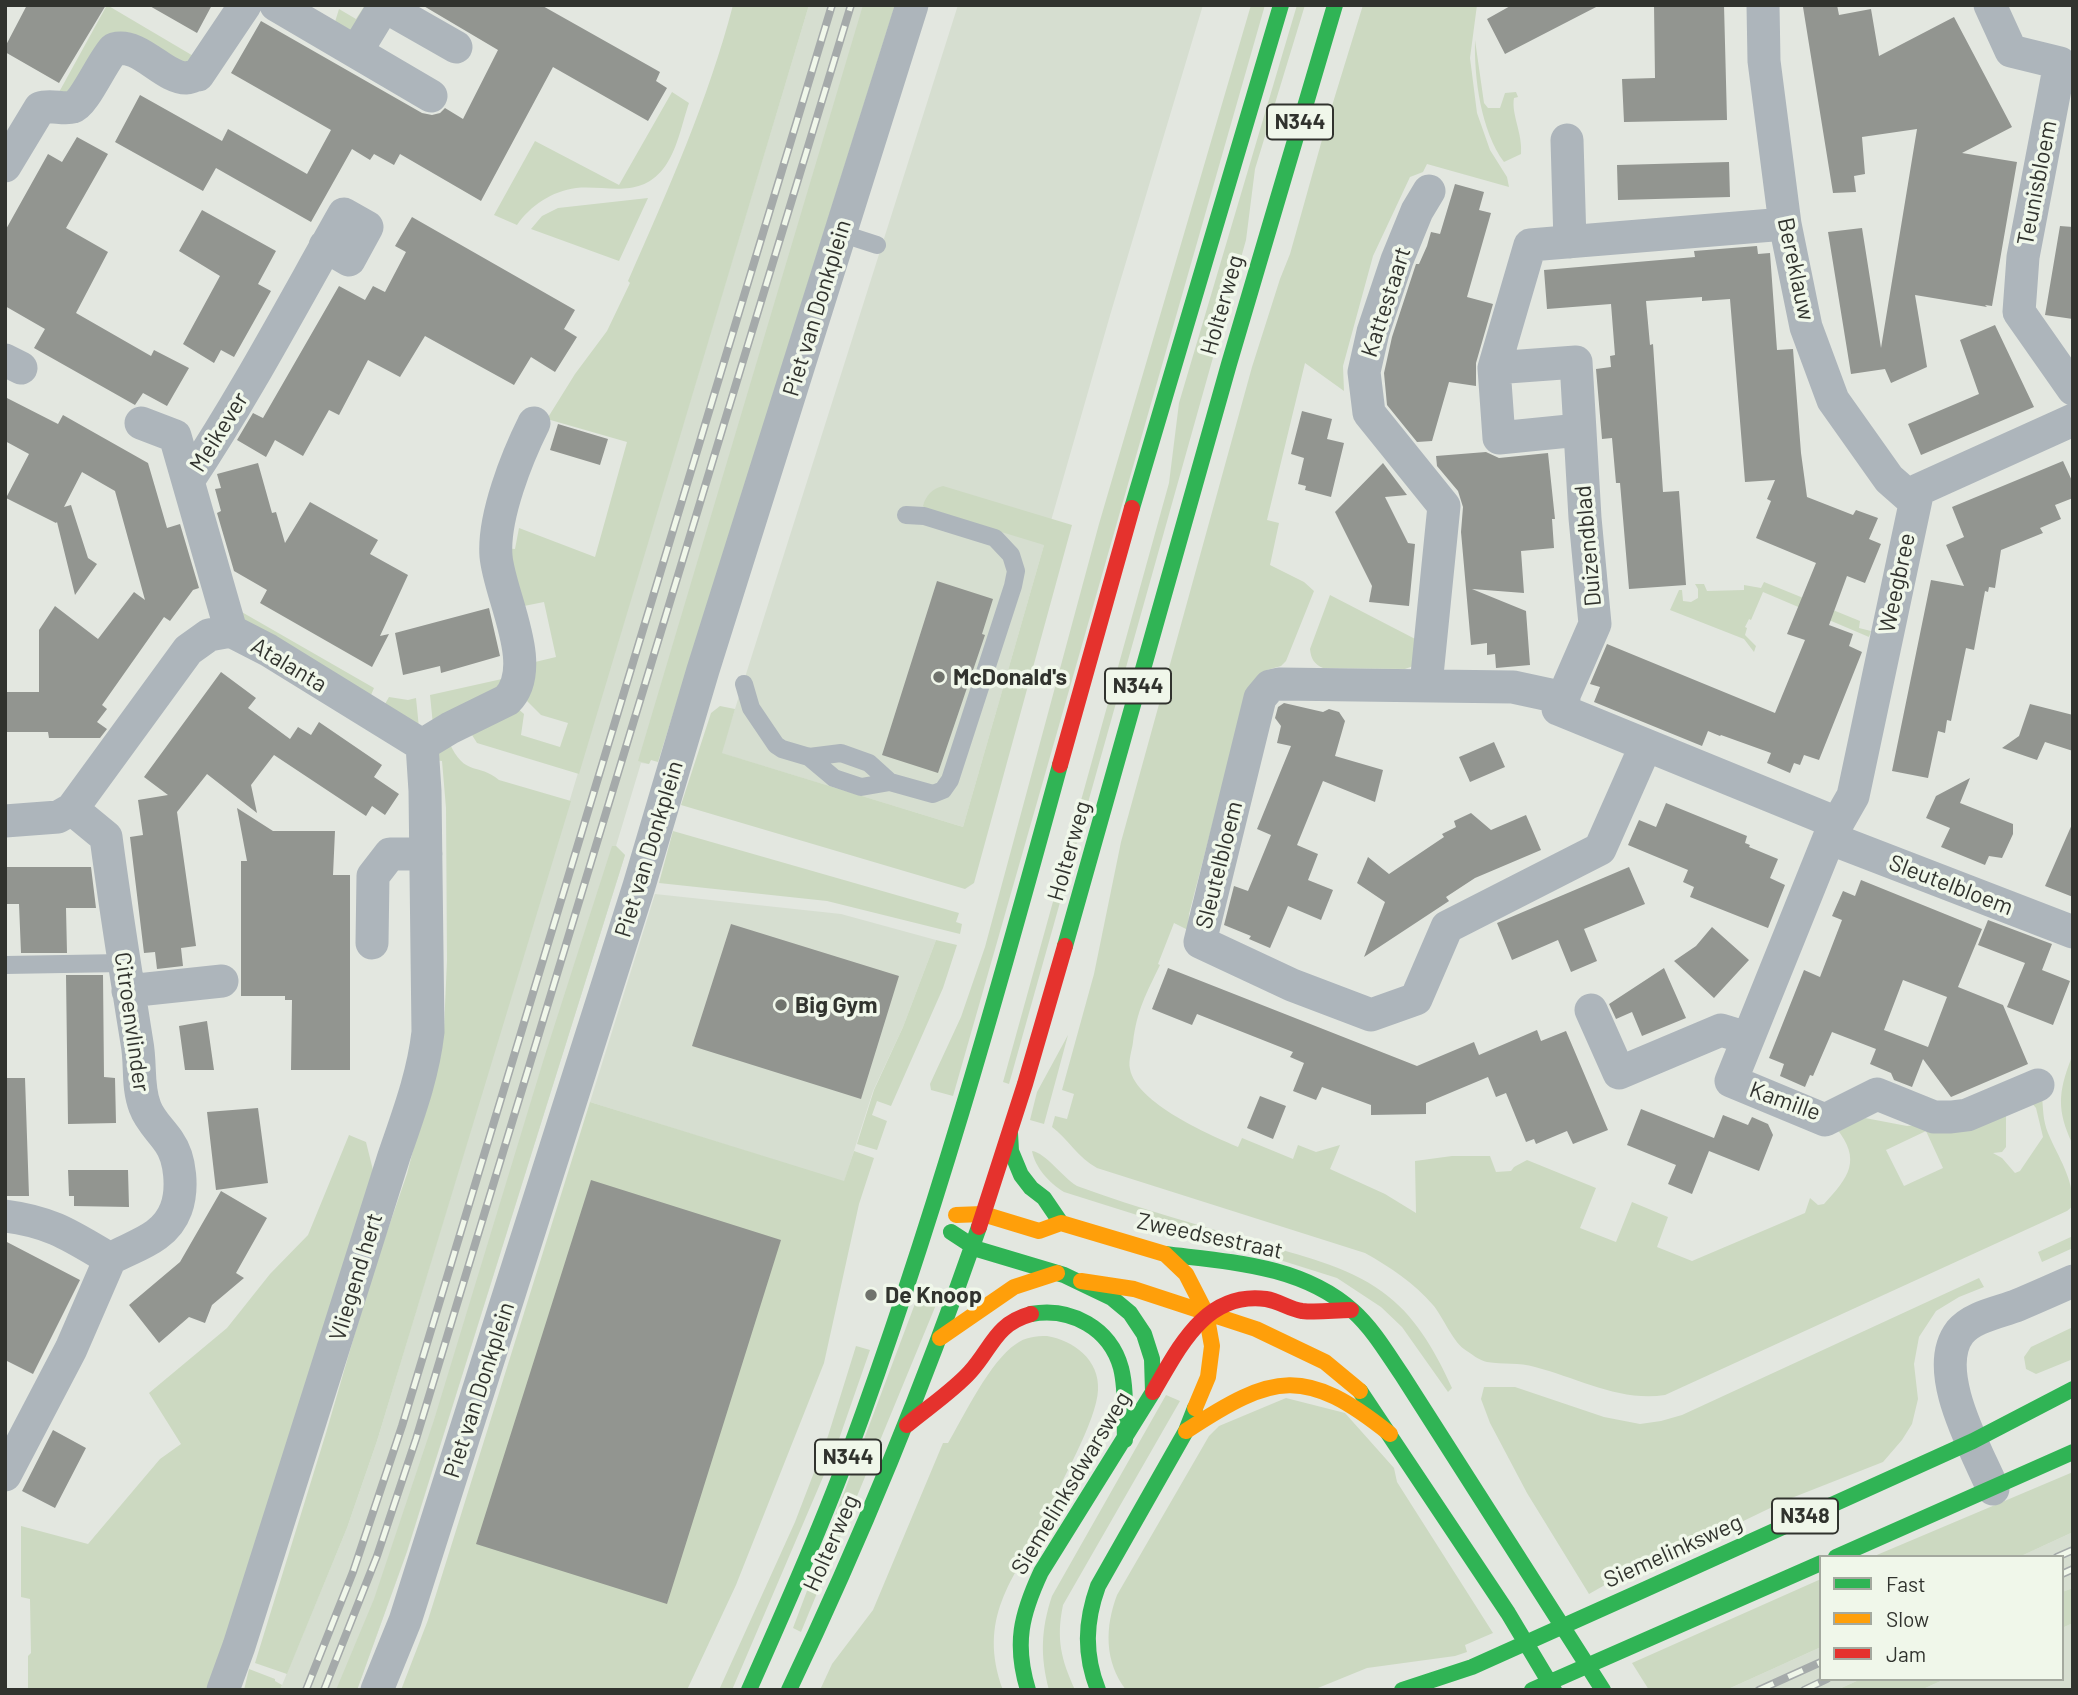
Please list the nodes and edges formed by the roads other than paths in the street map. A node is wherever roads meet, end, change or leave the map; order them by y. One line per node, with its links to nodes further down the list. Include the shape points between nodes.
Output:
1 (245, 5): 12 (street, via 198,75 188,79 128,48 114,49 81,102 72,108 40,108)
2 (276, 5): 9 (street)
3 (912, 5): 15 (street, Piet van Donkplein)
4 (1281, 5): 51 (main road, Holterweg / N344, via 1172,370 996,1003)
5 (1335, 5): 48 (main road, Holterweg / N344)
6 (1763, 5): 14 (street, Bereklauw, via 1764,61)
7 (1990, 5): 20 (street, Teunisbloem, via 2011,51 2060,63 2023,257 2019,312)
8 (456, 47): 9 (street, via 384,6)
9 (356, 52): 10 (street)
10 (431, 96)
11 (1567, 140): 16 (street)
12 (5, 166)
13 (1429, 191): 30 (street, Kattestaart, via 1397,260 1364,372 1368,413 1444,506)
14 (1785, 224): 16 (street); 26 (street, Bereklauw, via 1806,327 1833,400 1889,479)
15 (840, 233): 17 (lane); 75 (street, Piet van Donkplein, via 405,1621)
16 (1570, 242): 19 (street, via 1530,245)
17 (877, 245)
18 (326, 246): 25 (street, Meikever)
19 (1494, 368): 24 (street, Duizendblad, via 1576,362); 24 (street, via 1499,438)
20 (2073, 389)
21 (2073, 420): 26 (street, Weegbree, via 1918,489)
22 (141, 423): 25 (street, via 175,436)
23 (534, 423): 32 (street, via 500,516 496,555 520,659 518,682 507,700)
24 (1579, 430): 31 (street, Duizendblad, via 1595,624)
25 (188, 481): 28 (street, Meikever)
26 (1914, 501): 38 (street, Weegbree, via 1853,796)
27 (906, 515): 35 (lane, via 924,516 995,538 1011,555 1015,579 948,784 929,794)
28 (231, 631): 32 (street, Atalanta); 36 (street, Atalanta, via 209,635 188,650)
29 (744, 684): 34 (lane, via 751,708 776,745)
30 (1426, 685): 31 (street, Sleutelbloem, via 1513,687); 33 (street, Sleutelbloem, via 1270,686 1260,698 1200,942 1371,1015 1416,999 1447,927 1600,849)
31 (1564, 698): 33 (street, Sleutelbloem, via 1558,709)
32 (422, 745): 39 (street, Vliegend hert)
33 (1646, 745): 38 (street, Sleutelbloem)
34 (809, 757): 35 (lane, via 841,753 869,763); 35 (lane, via 834,778 861,787)
35 (890, 782)
36 (72, 809): 37 (street, via 58,817); 43 (street, Citroenvlinder, via 106,837)
37 (5, 821)
38 (1833, 831): 40 (street, Sleutelbloem); 46 (street, Kamille)
39 (426, 854): 41 (street, via 390,854 373,876); 74 (street, Vliegend hert, via 428,1032 418,1089)
40 (2073, 932)
41 (372, 943)
42 (5, 965): 43 (lane)
43 (125, 977): 44 (street); 55 (street, Citroenvlinder, via 145,1107 170,1143 180,1191 176,1210 157,1236)
44 (222, 981)
45 (1591, 1010): 46 (street, via 1619,1073 1721,1030)
46 (1747, 1038): 47 (street, Kamille, via 1731,1081 1825,1119 1877,1094 1934,1118 1967,1115)
47 (2038, 1086)
48 (1010, 1133): 49 (main road, Holterweg / N344); 52 (main road, via 1011,1151 1021,1175)
49 (983, 1214): 51 (main road, Zweedsestraat); 52 (main road, Zweedsestraat, via 1039,1231); 53 (main road, Holterweg / N344)
50 (5, 1216): 55 (street, via 59,1229)
51 (929, 1216): 53 (main road); 76 (main road, Holterweg / N344, via 836,1492)
52 (1061, 1223): 54 (main road, Zweedsestraat)
53 (972, 1247): 56 (main road); 61 (main road, Holterweg / N344)
54 (1165, 1254): 59 (main road, Zweedsestraat, via 1251,1265 1312,1284); 60 (main road, via 1186,1274)
55 (110, 1259): 70 (street, via 71,1349)
56 (1056, 1273): 57 (main road); 61 (main road, via 1014,1287)
57 (1081, 1281): 60 (main road, via 1134,1289); 63 (main road, via 1123,1306 1143,1330 1154,1368)
58 (2073, 1281): 68 (street, via 1976,1320 1961,1331 1951,1350 1951,1375 1959,1412)
59 (1351, 1310): 60 (main road, via 1300,1311 1250,1298); 83 (main road, Zweedsestraat, via 1402,1375)
60 (1206, 1313): 63 (main road, Siemelinksdwarsweg, via 1191,1328); 65 (main road, via 1211,1362); 66 (main road, via 1279,1338 1325,1362 1360,1390)
61 (940, 1338): 64 (main road, Holterweg / N344)
62 (2073, 1389): 68 (main road, Siemelinksweg / N348)
63 (1153, 1392): 67 (main road, Siemelinksdwarsweg)
64 (904, 1427): 67 (main road, via 972,1370 991,1340 1012,1322 1027,1315 1059,1312 1092,1325 1111,1346 1122,1374); 77 (main road, Holterweg / N344)
65 (1186, 1431): 66 (main road, via 1247,1393 1292,1384 1329,1391); 79 (main road, via 1090,1605 1087,1658)
66 (1390, 1434): 82 (main road)
67 (1125, 1440): 78 (main road, Siemelinksdwarsweg, via 1041,1572 1026,1606 1019,1653)
68 (1973, 1441): 71 (street); 80 (main road, Siemelinksweg / N348, via 1484,1660)
69 (2073, 1452): 71 (main road, N348)
70 (5, 1475)
71 (1993, 1489): 72 (main road, N348)
72 (1841, 1555)
73 (1819, 1564): 81 (main road, N348)
74 (223, 1690)
75 (377, 1690)
76 (750, 1690)
77 (789, 1690)
78 (1028, 1690)
79 (1098, 1690)
80 (1402, 1690)
81 (1532, 1690)
82 (1554, 1690)
83 (1603, 1690)

